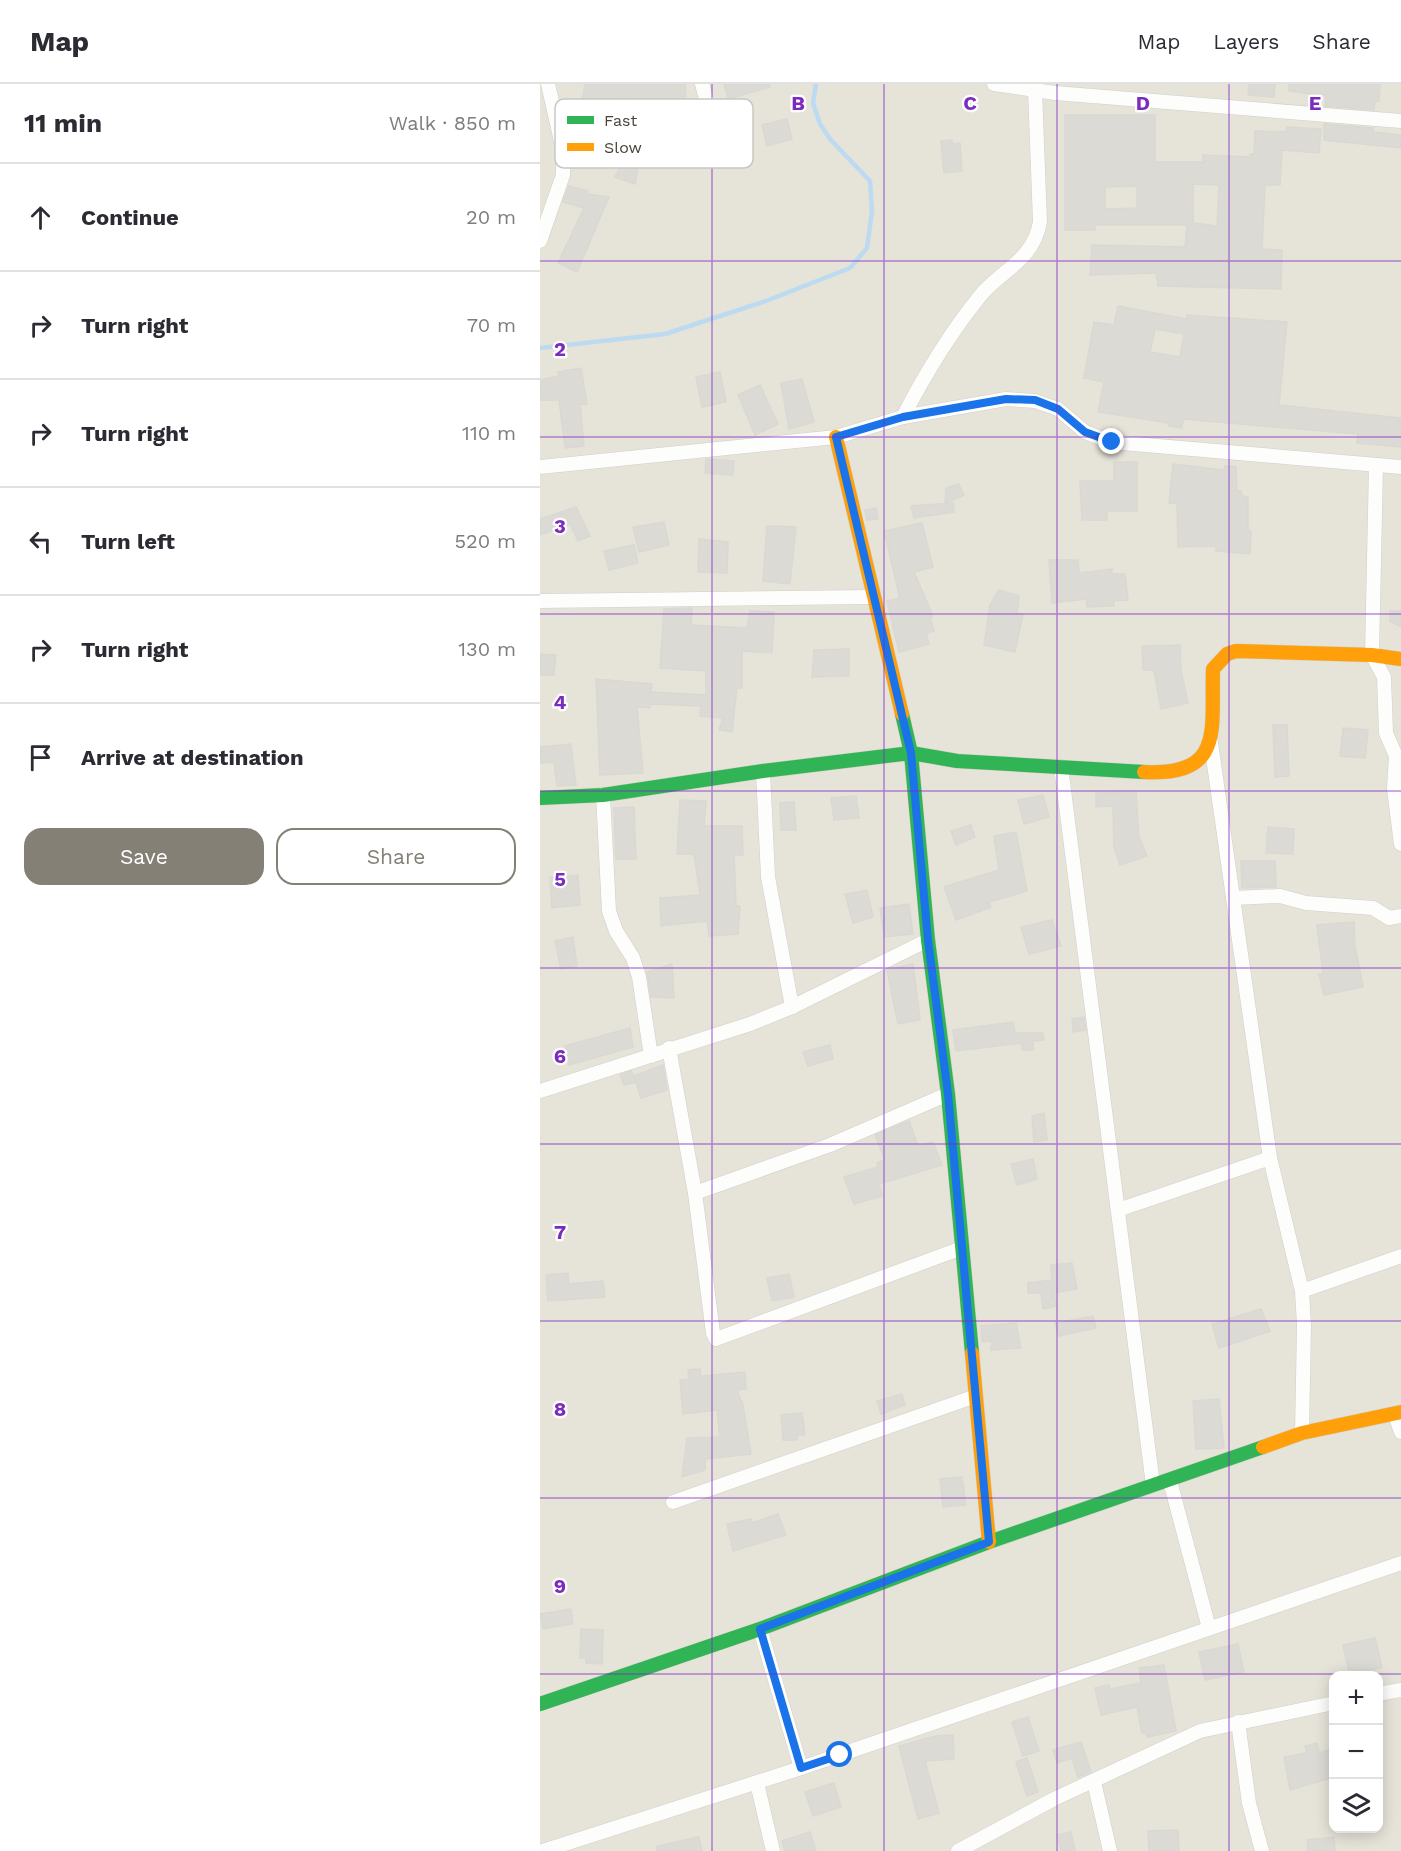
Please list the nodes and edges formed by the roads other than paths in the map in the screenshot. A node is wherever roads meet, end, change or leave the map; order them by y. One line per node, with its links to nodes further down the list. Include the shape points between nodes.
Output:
1 (548, 84): 7 (street)
2 (702, 84): 6 (street)
3 (994, 84): 5 (street)
4 (1055, 88): 5 (street); 8 (street)
5 (1035, 90): 11 (street, via 1038,235 1017,265 980,296 927,369)
6 (706, 99)
7 (555, 115)
8 (1401, 121)
9 (563, 168): 10 (street)
10 (540, 241)
11 (903, 417): 12 (street); 13 (street, via 1006,399 1035,400 1058,409 1085,432 1112,442)
12 (836, 437): 14 (street); 16 (street)
13 (1376, 465): 15 (street); 18 (street)
14 (540, 467)
15 (1401, 467)
16 (872, 597): 17 (street); 21 (street)
17 (540, 601)
18 (1372, 655): 19 (street); 20 (street, via 1236,651 1227,654 1213,669); 26 (street, via 1384,677 1386,734 1396,756 1394,789)
19 (1401, 659)
20 (1211, 743): 22 (street, via 1206,754 1190,768 1169,773); 27 (street)
21 (911, 753): 22 (street, via 957,761); 23 (street); 29 (street)
22 (1061, 767): 37 (street)
23 (763, 771): 24 (street); 30 (street, via 768,877)
24 (603, 795): 25 (street); 32 (street, via 609,911 639,977)
25 (540, 798)
26 (1401, 844)
27 (1233, 898): 28 (street, via 1280,896 1306,903 1373,908 1389,918); 35 (street)
28 (1401, 915)
29 (928, 940): 30 (street); 34 (street)
30 (792, 1007): 31 (street)
31 (669, 1048): 32 (street); 36 (street)
32 (651, 1056): 33 (street)
33 (540, 1091)
34 (948, 1094): 36 (street, via 830,1145); 38 (street)
35 (1270, 1158): 37 (street); 40 (street)
36 (695, 1193): 38 (street, via 716,1338)
37 (1118, 1210): 46 (street)
38 (962, 1248): 41 (street)
39 (1401, 1256): 40 (street)
40 (1302, 1291): 44 (street)
41 (976, 1396): 47 (street); 48 (street)
42 (1398, 1414): 43 (street); 44 (street)
43 (1401, 1432)
44 (1302, 1433): 45 (street)
45 (1170, 1480): 46 (street); 50 (street)
46 (1153, 1485): 48 (street)
47 (673, 1502)
48 (989, 1542): 51 (street)
49 (1401, 1563): 50 (street)
50 (1209, 1628): 57 (street)
51 (760, 1629): 54 (street); 57 (street)
52 (1401, 1690): 53 (street)
53 (1383, 1693)
54 (540, 1704)
55 (1329, 1704): 56 (street)
56 (1238, 1722): 58 (street, via 1200,1731); 64 (street, via 1249,1803)
57 (801, 1768): 59 (street)
58 (1094, 1782): 62 (street); 63 (street)
59 (756, 1783): 60 (street); 61 (street)
60 (543, 1851)
61 (773, 1851)
62 (958, 1851)
63 (1110, 1851)
64 (1262, 1851)

